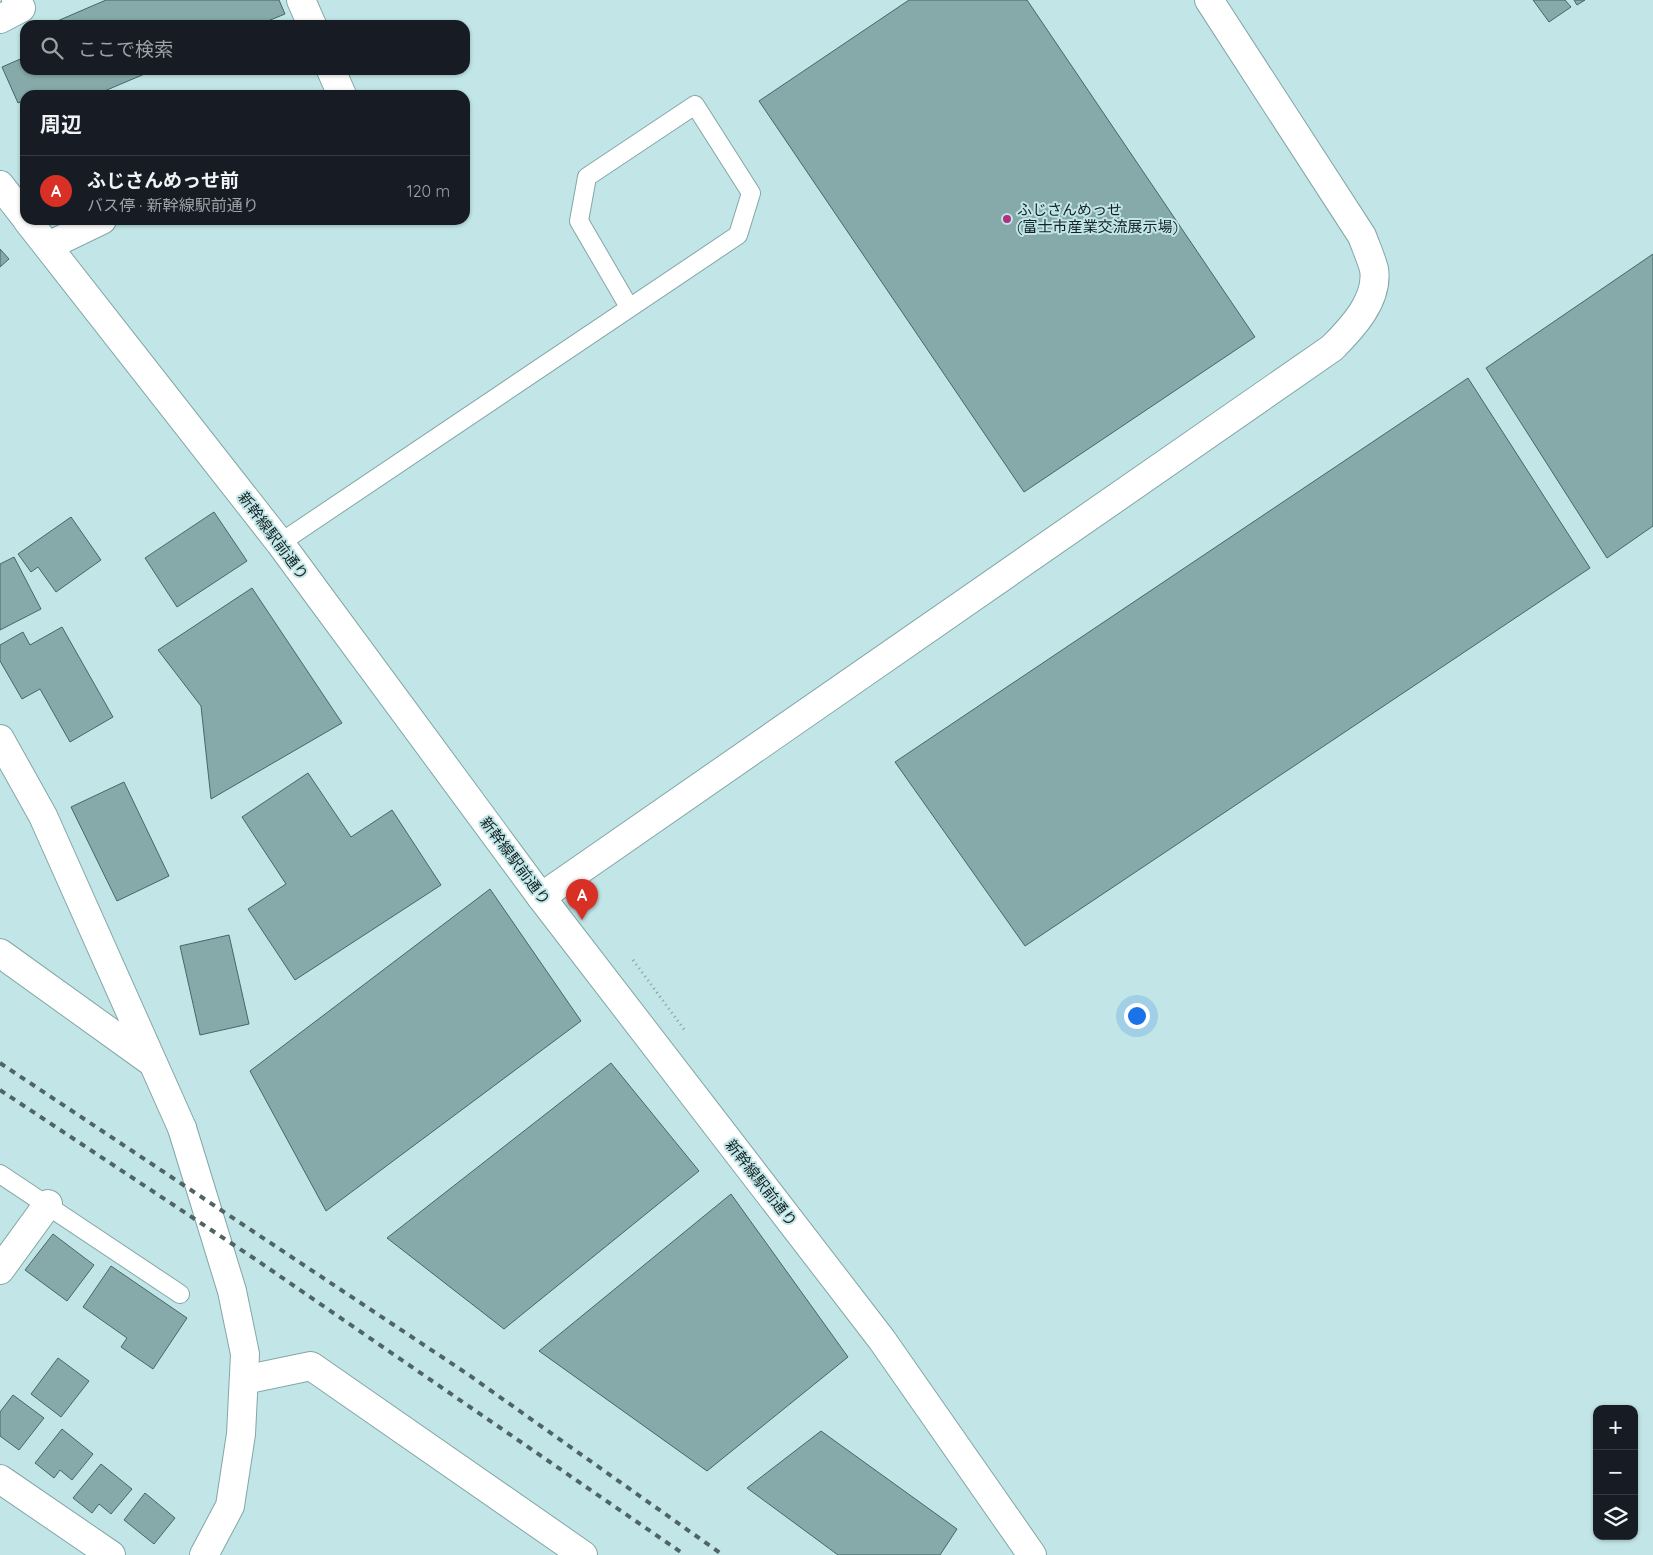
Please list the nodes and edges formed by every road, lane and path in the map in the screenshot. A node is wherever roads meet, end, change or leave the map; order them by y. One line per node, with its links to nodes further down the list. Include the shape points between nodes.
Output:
1 (16, 0): 4 (street, via 21,8)
2 (301, 0): 5 (street)
3 (1209, 0): 16 (street, via 1362,236 1374,270 1370,298 1357,323 1332,348)
4 (0, 19)
5 (310, 20)
6 (333, 75): 7 (street)
7 (340, 90)
8 (0, 185): 9 (street)
9 (20, 211)
10 (31, 225): 12 (street, 新幹線駅前通り)
11 (92, 225): 12 (street)
12 (48, 246): 14 (street, 新幹線駅前通り)
13 (629, 307): 13 (lane, via 738,235 751,193 695,105 587,177 579,221); 14 (lane)
14 (280, 543): 16 (street, 新幹線駅前通り)
15 (0, 739): 18 (street, via 43,816)
16 (541, 896): 28 (street, 新幹線駅前通り, via 882,1340)
17 (0, 953): 18 (street)
18 (154, 1064): 23 (street, via 182,1128 232,1291 245,1354)
19 (0, 1174): 20 (lane)
20 (48, 1204): 21 (street); 22 (lane)
21 (0, 1270)
22 (180, 1294)
23 (244, 1380): 26 (street, via 242,1434 230,1506); 27 (street, via 311,1366)
24 (0, 1479): 25 (street)
25 (111, 1555)
26 (204, 1555)
27 (584, 1555)
28 (1032, 1555)

